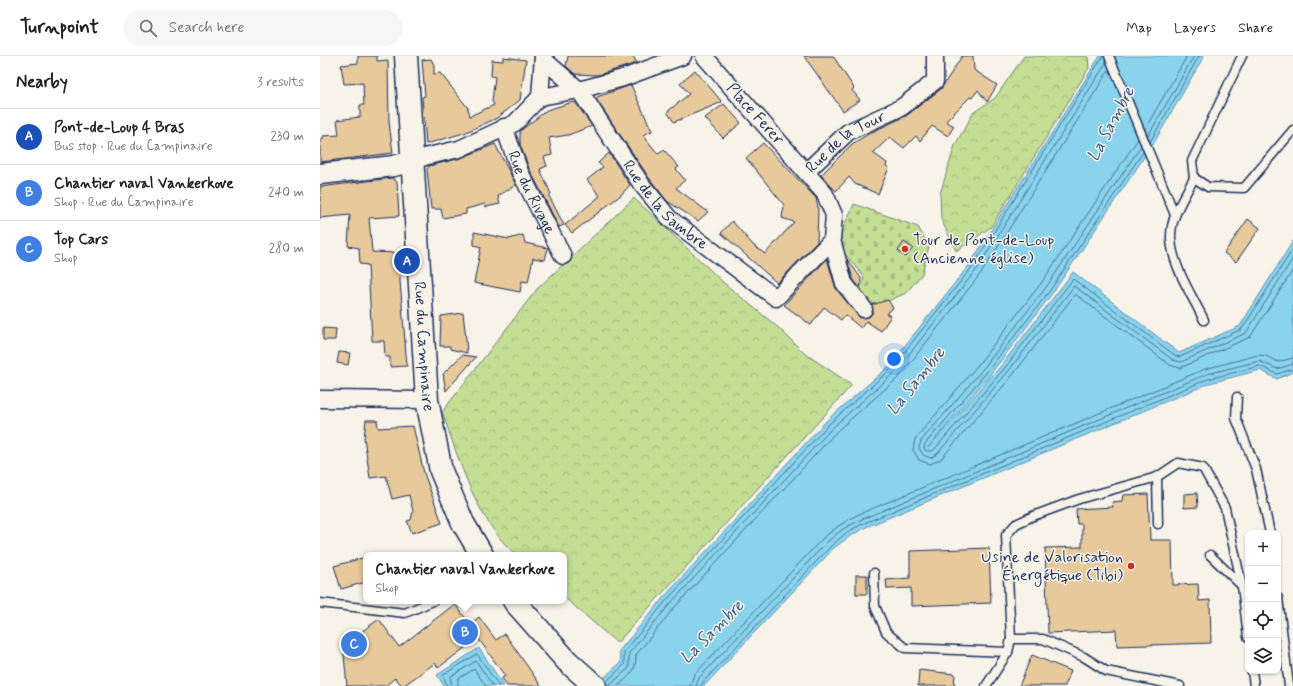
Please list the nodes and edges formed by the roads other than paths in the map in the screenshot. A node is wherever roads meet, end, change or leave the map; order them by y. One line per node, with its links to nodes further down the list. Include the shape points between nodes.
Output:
1 (406, 56): 12 (main road, Rue du Campinaire)
2 (682, 56): 8 (street, via 623,78)
3 (704, 56): 13 (street, Place Ferer)
4 (935, 56): 13 (street, Rue de la Tour, via 935,81 902,107 848,132)
5 (1110, 56): 16 (lane)
6 (1242, 56): 15 (lane, via 1192,162)
7 (543, 57): 8 (street, Rue de la Sambre); 9 (street)
8 (579, 90): 9 (street); 17 (street, Rue de la Sambre, via 642,185 670,219 776,298)
9 (540, 97): 10 (street, via 515,123)
10 (504, 127): 12 (street, via 459,148); 18 (street, Rue du Rivage, via 520,172)
11 (1293, 130): 15 (lane, via 1244,188 1208,187)
12 (413, 161): 14 (street, via 394,166); 23 (main road, Rue du Campinaire)
13 (807, 172): 17 (street, Rue de la Tour, via 825,194 834,215)
14 (320, 174)
15 (1194, 178): 16 (lane)
16 (1175, 215): 20 (lane, via 1170,237 1176,263)
17 (832, 240): 19 (street, via 844,283)
18 (563, 256)
19 (864, 309)
20 (1204, 320)
21 (1237, 397): 26 (lane, via 1236,418 1256,469)
22 (320, 399): 23 (street)
23 (427, 400): 27 (main road, Rue du Campinaire, via 441,471 462,523)
24 (1157, 477): 25 (lane); 30 (lane, via 1178,463 1203,468 1224,508); 36 (lane, via 1079,499 1032,516 1016,524 1006,535)
25 (1158, 524)
26 (1269, 530)
27 (480, 552)
28 (1210, 555): 30 (lane)
29 (874, 573): 37 (lane, via 875,606 886,632 906,648)
30 (1242, 586): 35 (lane)
31 (1278, 602): 43 (lane)
32 (320, 603): 33 (lane, via 405,613)
33 (426, 604)
34 (517, 604): 39 (main road, via 567,661)
35 (1245, 612)
36 (1011, 639): 37 (lane); 41 (lane, via 1043,639 1084,657 1106,671)
37 (1008, 652): 40 (lane)
38 (1252, 674): 42 (lane)
39 (595, 686)
40 (986, 686)
41 (1180, 686)
42 (1254, 686)
43 (1289, 686)

